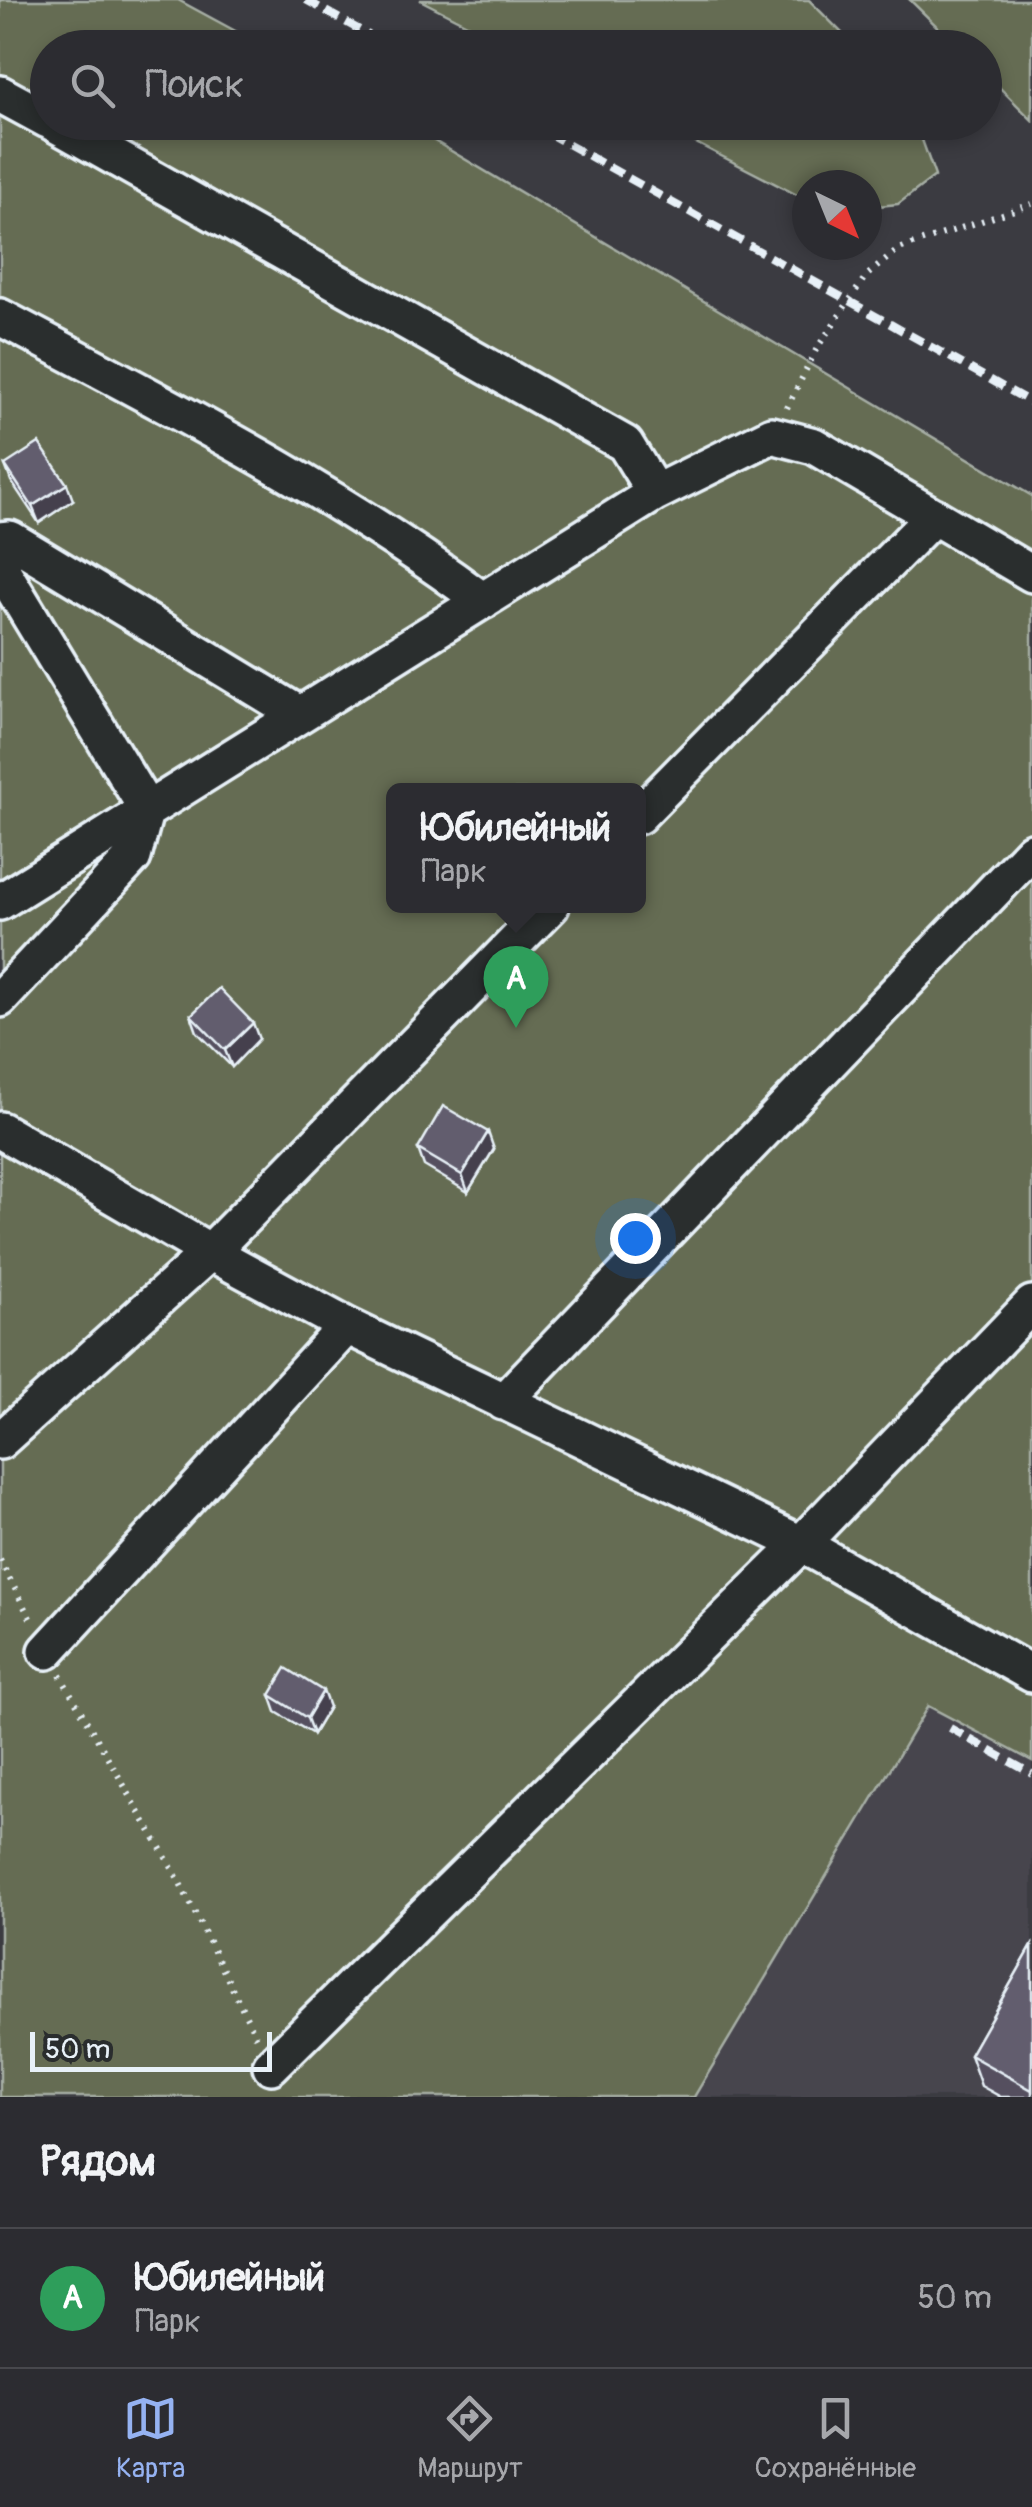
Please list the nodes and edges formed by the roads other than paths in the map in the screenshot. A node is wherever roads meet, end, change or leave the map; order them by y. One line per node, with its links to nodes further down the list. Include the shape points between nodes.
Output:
1 (0, 94): 2 (street)
2 (30, 110)
3 (84, 140): 5 (street, via 625,444)
4 (0, 317): 10 (street, via 216,433 421,555)
5 (655, 494): 6 (street, via 772,436 814,446); 10 (street)
6 (934, 516): 9 (street); 13 (street)
7 (0, 540): 11 (street, via 10,539)
8 (0, 568): 12 (street)
9 (1032, 574)
10 (483, 601): 11 (street)
11 (298, 714): 12 (street)
12 (146, 808): 15 (street); 17 (street, via 133,856)
13 (646, 808)
14 (1032, 851): 22 (street)
15 (0, 902)
16 (544, 913): 19 (street)
17 (0, 999)
18 (0, 1130): 19 (street)
19 (210, 1252): 21 (street); 23 (street)
20 (1032, 1304): 24 (street)
21 (347, 1326): 22 (street); 25 (street)
22 (503, 1402): 24 (street)
23 (0, 1441)
24 (801, 1544): 26 (street); 27 (street)
25 (46, 1651)
26 (1032, 1674)
27 (271, 2066)

